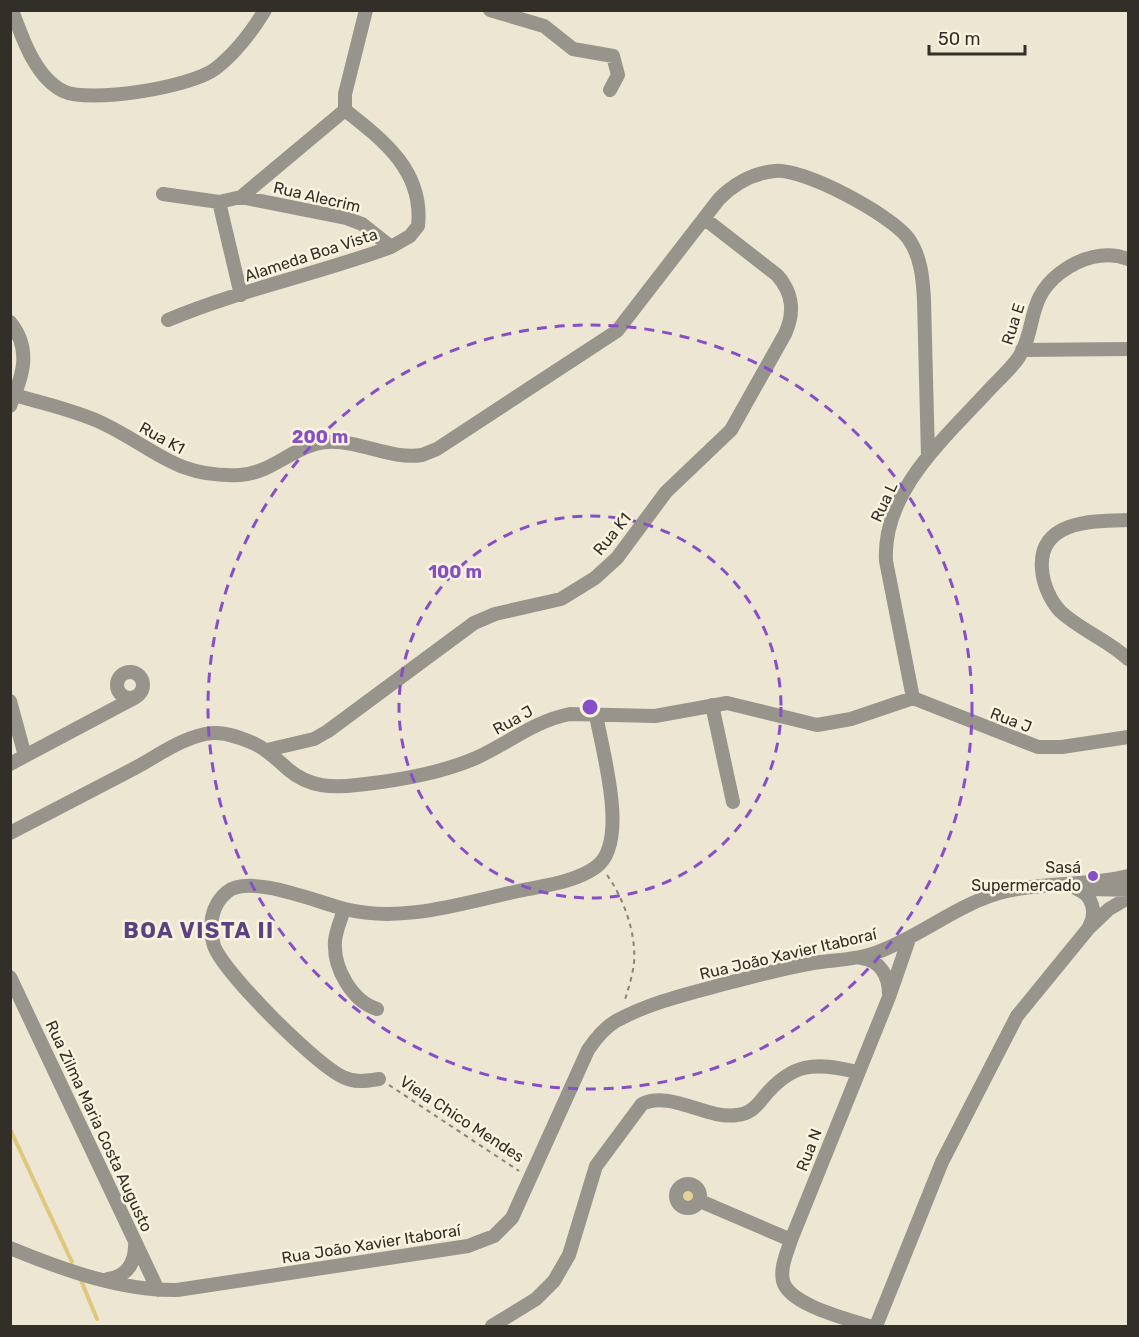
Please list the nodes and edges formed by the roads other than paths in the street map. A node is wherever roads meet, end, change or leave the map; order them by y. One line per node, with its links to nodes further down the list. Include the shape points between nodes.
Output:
1 (12, 10): 2 (street, via 42,73 61,90 76,96 181,83 213,71 246,41)
2 (265, 10)
3 (366, 10): 6 (street, via 345,94)
4 (490, 10): 5 (street, via 544,26 578,51 611,54 617,61 618,75)
5 (610, 90)
6 (345, 110): 8 (street); 11 (street, via 390,145 411,183 418,207 418,226)
7 (163, 194): 9 (street, Rua Alecrim)
8 (241, 197): 9 (street, Rua Alecrim); 11 (street, Rua Alecrim, via 345,218 362,224)
9 (219, 202): 13 (street, Alameda Boa Vista)
10 (705, 219): 18 (street, Rua K1, via 631,316 610,336 422,455 326,442 305,446 267,470 203,474 160,458 104,424); 19 (street, Rua K1, via 725,193 746,179 776,170 794,171 864,205 904,233 914,248 923,278); 28 (street, Rua K1, via 777,275 791,302 791,321 785,334 731,430 666,492 616,558 584,587 561,600 483,617 328,731 314,739)
11 (391, 247): 13 (street, Alameda Boa Vista)
12 (1128, 258): 17 (street, Rua E, via 1102,255 1073,264 1060,273 1035,305)
13 (241, 295): 14 (street, Alameda Boa Vista)
14 (168, 320)
15 (10, 322): 18 (street, via 19,334 25,356)
16 (1128, 349): 17 (street)
17 (1020, 354): 19 (street, Rua L)
18 (13, 401)
19 (928, 456): 23 (street, Rua L, via 890,520 885,547)
20 (1128, 520): 21 (street, via 1066,527 1050,538 1042,556 1043,578 1058,608)
21 (1128, 658)
22 (136, 697): 29 (street)
23 (913, 698): 25 (street, Rua J, via 851,719 817,725 740,705); 27 (street, Rua J, via 1038,747)
24 (10, 700): 29 (street)
25 (712, 705): 26 (street, Rua J, via 663,716); 31 (street)
26 (596, 715): 28 (street, Rua J, via 570,714 545,720 463,763 359,785 329,787 308,782); 37 (street, via 614,823 609,851 599,864 572,878 425,911 391,914)
27 (1128, 737)
28 (267, 750): 32 (street, Rua J, via 221,733 192,738)
29 (25, 756): 30 (street)
30 (10, 764)
31 (733, 802)
32 (10, 833)
33 (1128, 876): 34 (street, Rua João Xavier Itaboraí, via 1092,884)
34 (1056, 885): 35 (street); 39 (street, Rua João Xavier Itaboraí, via 990,896)
35 (1077, 889): 36 (street); 38 (street, via 1085,892 1092,904)
36 (1127, 891): 38 (street)
37 (344, 909): 43 (street, via 335,944 340,966 360,1002); 45 (street, via 294,893 238,886 227,892 214,910 212,938 228,967 313,1058 345,1078)
38 (1091, 925): 54 (street, via 1008,1032 942,1162)
39 (909, 939): 40 (street, Rua João Xavier Itaboraí); 42 (street, Rua N)
40 (861, 957): 42 (street, via 882,969 888,980); 51 (street, Rua João Xavier Itaboraí, via 814,963 681,995 604,1029 588,1050 512,1218 494,1236 468,1246 204,1288)
41 (10, 977): 47 (street, Rua Zilma Maria Costa Augusto)
42 (889, 997): 44 (street, Rua N)
43 (377, 1009)
44 (857, 1072): 48 (street, Rua N); 52 (street, via 826,1065 798,1069 754,1108 737,1115 663,1102 642,1104 596,1166 569,1255 558,1275 545,1292)
45 (379, 1079)
46 (700, 1200): 48 (street)
47 (134, 1239): 50 (street, via 135,1254 129,1269 121,1276); 51 (street, Rua Zilma Maria Costa Augusto)
48 (791, 1240): 53 (street, Rua N, via 782,1275 787,1291 804,1303)
49 (10, 1248): 50 (street, Rua João Xavier Itaboraí)
50 (105, 1279): 51 (street, Rua João Xavier Itaboraí)
51 (158, 1290)
52 (492, 1326)
53 (869, 1326)
54 (876, 1326)

